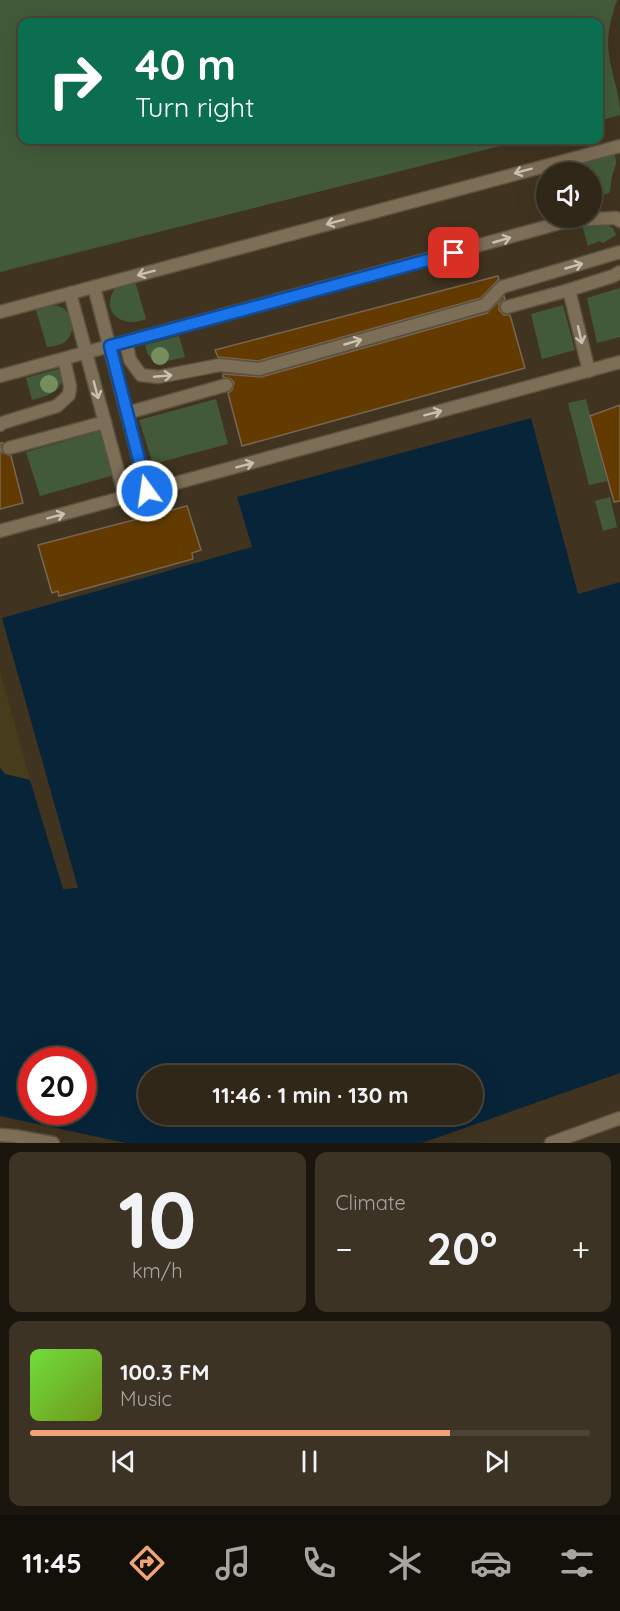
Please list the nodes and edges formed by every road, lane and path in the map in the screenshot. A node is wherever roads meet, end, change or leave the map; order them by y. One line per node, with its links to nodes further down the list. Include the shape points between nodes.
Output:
1 (620, 146): 5 (lane, one-way to 5)
2 (620, 220): 10 (lane, one-way to 2, via 571,220)
3 (620, 252): 10 (lane, one-way to 3, via 130,360 141,375 158,377 220,365 259,369 485,305 502,287)
4 (620, 272): 6 (lane)
5 (94, 287): 7 (lane); 11 (lane)
6 (569, 290): 8 (lane); 15 (lane, one-way to 15)
7 (70, 293): 9 (lane); 12 (lane)
8 (507, 307)
9 (0, 312)
10 (126, 342): 11 (lane)
11 (110, 346): 12 (lane); 18 (lane)
12 (86, 353): 13 (lane); 19 (lane, one-way to 19)
13 (64, 359): 16 (lane); 20 (lane, via 69,394 57,406)
14 (620, 362): 15 (lane)
15 (589, 371): 22 (lane, one-way to 15)
16 (0, 376)
17 (226, 386): 18 (lane)
18 (127, 413): 22 (lane)
19 (105, 423): 21 (lane); 23 (lane)
20 (0, 425)
21 (9, 448)
22 (147, 491): 23 (lane)
23 (125, 497): 24 (lane, one-way to 23)
24 (0, 531)
25 (620, 1118): 28 (lane)
26 (0, 1135): 27 (lane)
27 (53, 1143)
28 (551, 1143)

